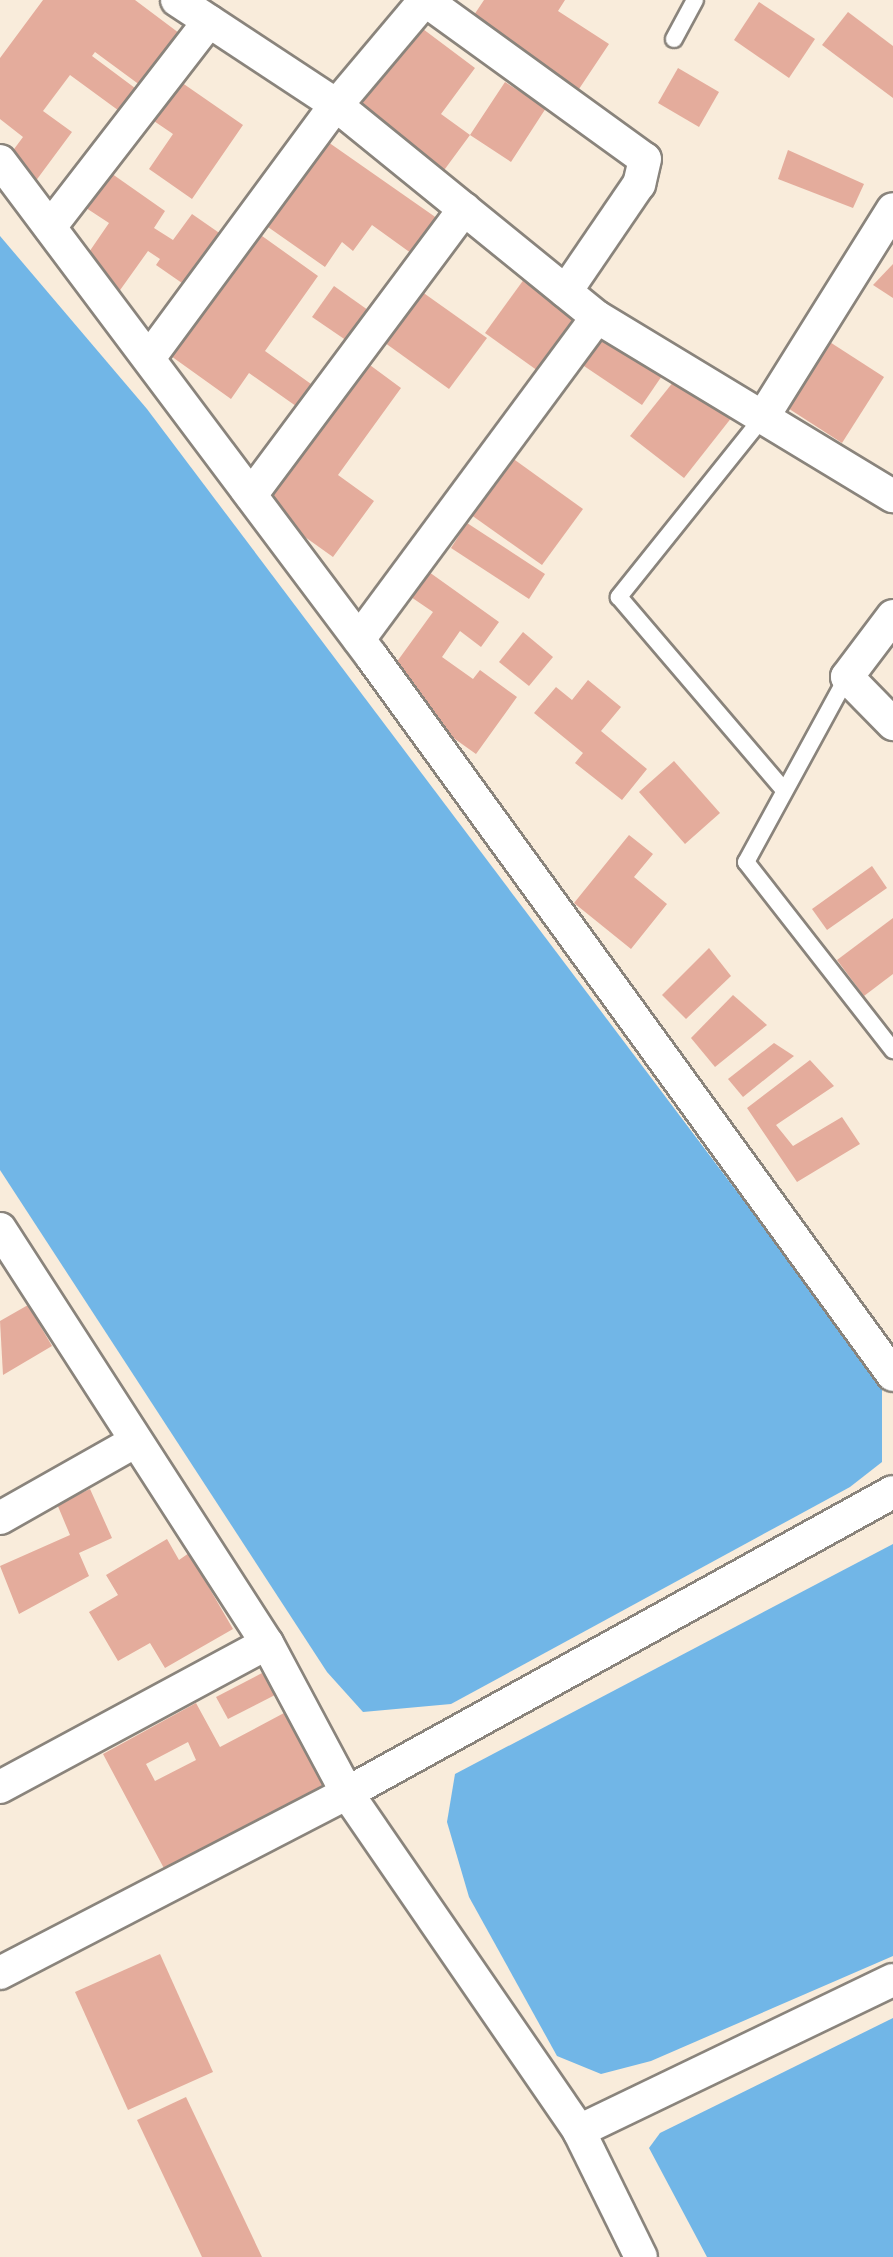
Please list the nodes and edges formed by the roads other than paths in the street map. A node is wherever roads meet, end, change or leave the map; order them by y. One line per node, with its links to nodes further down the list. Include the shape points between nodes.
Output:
1 (177, 0): 4 (street)
2 (425, 0): 6 (street); 11 (street, via 645,159 639,184)
3 (695, 0): 5 (lane)
4 (209, 21): 6 (street); 10 (street)
5 (674, 39)
6 (336, 105): 8 (street); 13 (street)
7 (0, 161): 10 (street)
8 (464, 209): 11 (street); 15 (street)
9 (893, 209): 14 (street)
10 (50, 227): 13 (street)
11 (566, 291): 12 (street)
12 (597, 317): 14 (street); 18 (street)
13 (149, 358): 15 (street)
14 (763, 417): 16 (street); 21 (lane, via 619,597)
15 (251, 495): 18 (street)
16 (893, 496)
17 (893, 616): 19 (street)
18 (359, 639): 24 (street)
19 (847, 677): 20 (street); 21 (lane)
20 (893, 724)
21 (783, 789): 22 (lane, via 746,862)
22 (893, 1050)
23 (0, 1229): 25 (street)
24 (893, 1375)
25 (136, 1441): 27 (street); 28 (street)
26 (893, 1492): 30 (street)
27 (0, 1518)
28 (267, 1643): 29 (street); 30 (street)
29 (0, 1787)
30 (347, 1793): 31 (street); 33 (street)
31 (0, 1973)
32 (893, 1980): 33 (street)
33 (579, 2131): 34 (street)
34 (641, 2257)

